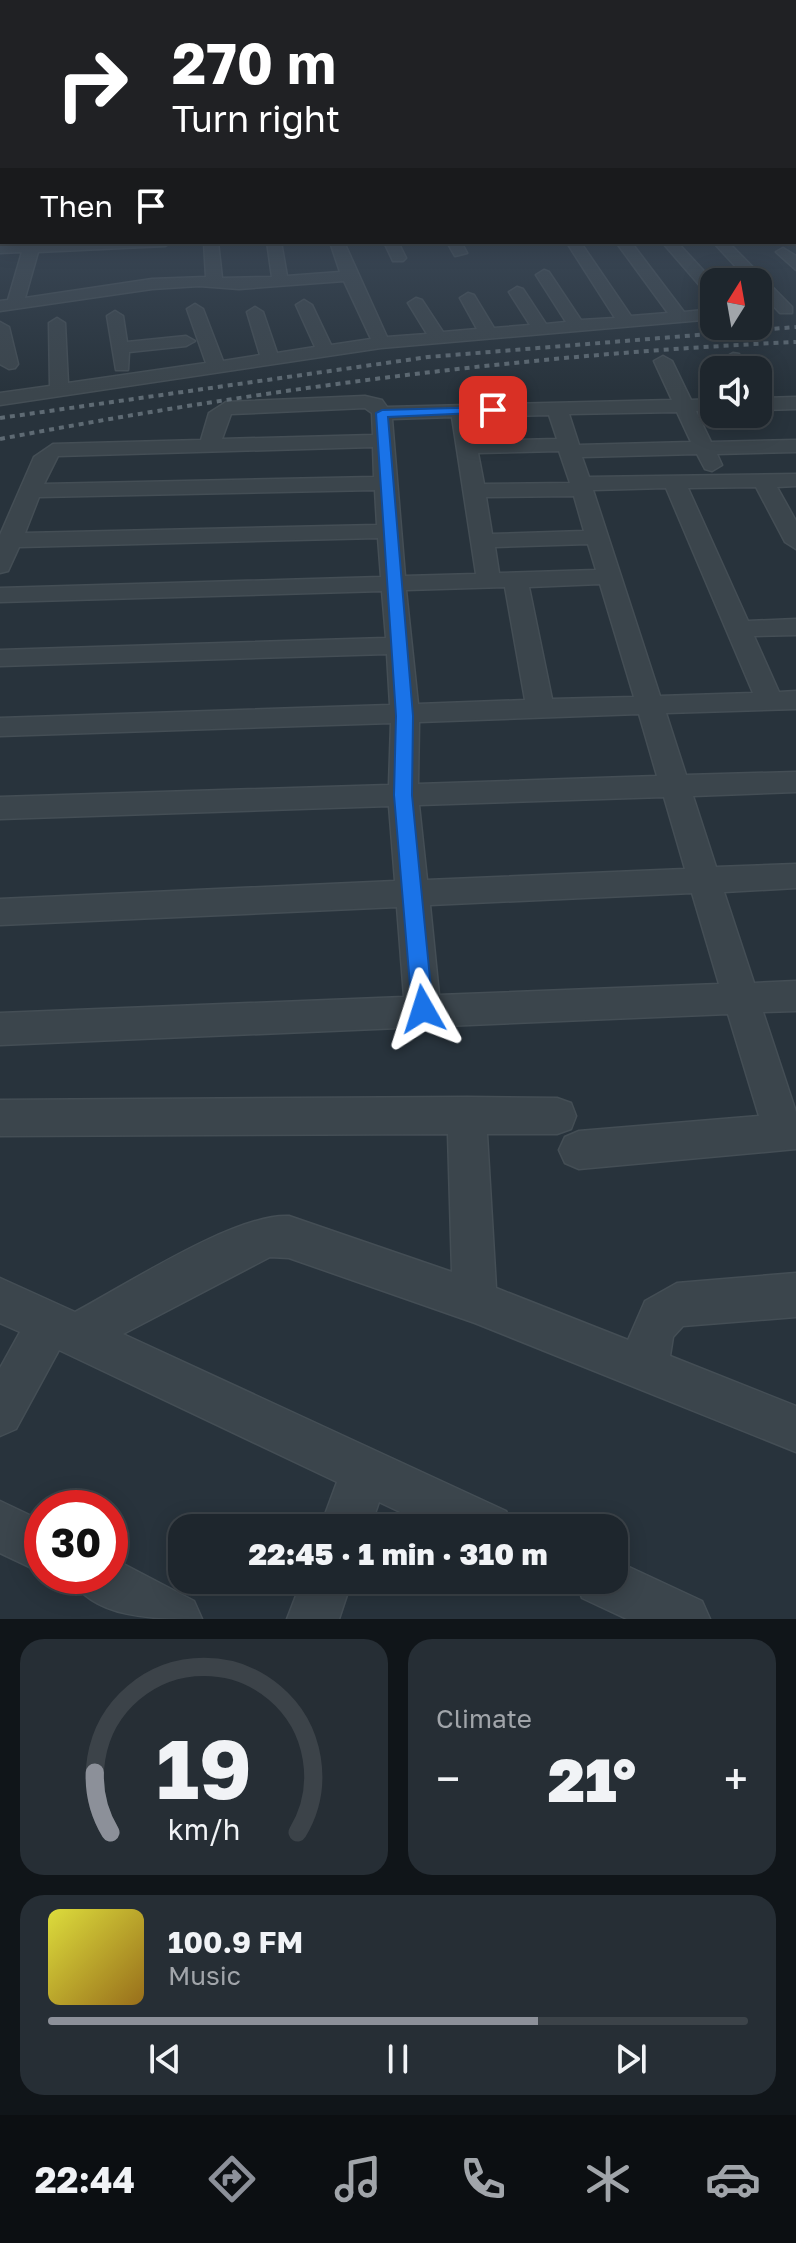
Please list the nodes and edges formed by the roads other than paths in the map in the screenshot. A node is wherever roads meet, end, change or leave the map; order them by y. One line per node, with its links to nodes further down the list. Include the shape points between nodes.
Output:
1 (211, 244): 19 (street)
2 (274, 244): 20 (street)
3 (338, 244): 17 (street)
4 (392, 244): 12 (street)
5 (625, 244): 31 (street)
6 (671, 244): 18 (street)
7 (722, 244): 27 (street)
8 (32, 245): 10 (street); 14 (street); 24 (street)
9 (576, 246): 32 (street)
10 (0, 249)
11 (783, 252): 15 (street)
12 (398, 258)
13 (153, 259): 14 (street); 14 (street); 19 (street)
14 (88, 263): 24 (street)
15 (796, 265)
16 (544, 275): 34 (street)
17 (349, 276): 20 (street); 40 (street)
18 (700, 276)
19 (214, 281): 20 (street)
20 (280, 281)
21 (517, 292): 36 (street)
22 (468, 298): 37 (street)
23 (416, 303): 38 (street)
24 (7, 304)
25 (304, 305): 42 (street)
26 (195, 309): 46 (street)
27 (791, 310)
28 (255, 312): 43 (street)
29 (700, 315): 31 (street)
30 (115, 316): 41 (street)
31 (679, 316): 32 (street)
32 (625, 320): 34 (street)
33 (57, 323): 48 (street)
34 (576, 325): 36 (street)
35 (1, 327): 45 (street)
36 (541, 328): 37 (street)
37 (488, 333): 38 (street)
38 (437, 337): 40 (street)
39 (186, 341): 41 (street)
40 (381, 343): 42 (street)
41 (120, 348): 47 (street)
42 (325, 351): 43 (street)
43 (270, 359): 46 (street)
44 (663, 361): 52 (street)
45 (12, 364)
46 (216, 367): 47 (street)
47 (125, 380): 48 (street)
48 (59, 390): 49 (street)
49 (0, 399)
50 (772, 401): 51 (street)
51 (796, 403)
52 (684, 405): 53 (street); 54 (street); 62 (street)
53 (700, 405)
54 (557, 408): 55 (street); 61 (street)
55 (461, 411): 56 (street); 60 (street)
56 (382, 413): 57 (street); 58 (street, via 365,402 226,408 219,413)
57 (381, 441): 58 (street); 67 (street)
58 (210, 445): 69 (street, via 53,450 44,457)
59 (796, 446): 62 (street)
60 (468, 447): 61 (street); 70 (street)
61 (568, 448): 62 (street); 68 (street)
62 (704, 448): 66 (street)
63 (763, 480): 64 (street); 66 (street); 74 (street)
64 (796, 480)
65 (674, 481): 66 (street); 68 (street); 82 (street)
66 (720, 481)
67 (385, 483): 69 (street); 71 (street)
68 (582, 486): 70 (street); 72 (street)
69 (31, 491): 75 (street)
70 (476, 491): 73 (street)
71 (389, 531): 75 (street); 79 (street)
72 (597, 537): 73 (street); 76 (street)
73 (483, 541): 78 (street)
74 (796, 542)
75 (3, 556)
76 (610, 577): 77 (street); 86 (street)
77 (516, 580): 78 (street); 87 (street)
78 (489, 581): 79 (street)
79 (394, 584): 80 (street); 83 (street)
80 (0, 595)
81 (796, 627): 82 (street)
82 (738, 629): 85 (street)
83 (399, 646): 84 (street); 88 (street)
84 (0, 658)
85 (783, 701): 86 (street)
86 (651, 705): 87 (street); 91 (street)
87 (540, 709): 88 (street)
88 (405, 716): 89 (street); 92 (street)
89 (0, 727)
90 (796, 782): 91 (street)
91 (675, 786): 92 (street); 95 (street)
92 (403, 795): 93 (street); 96 (street)
93 (0, 808)
94 (796, 876): 95 (street)
95 (705, 880): 96 (street); 99 (street)
96 (411, 892): 97 (street); 100 (street)
97 (0, 912)
98 (796, 996): 99 (street)
99 (743, 999): 100 (street); 105 (street)
100 (423, 1009): 101 (street)
101 (0, 1029)
102 (467, 1115): 103 (street); 104 (street); 109 (street)
103 (557, 1116)
104 (0, 1118)
105 (789, 1132): 106 (street)
106 (579, 1150)
107 (796, 1295): 111 (street, via 677,1305 665,1311 651,1332)
108 (0, 1300): 110 (street)
109 (475, 1301): 110 (street, via 298,1240 270,1236); 111 (street)
110 (64, 1329): 112 (street); 114 (street)
111 (646, 1369): 113 (street)
112 (0, 1413)
113 (796, 1429)
114 (365, 1470): 115 (street); 116 (street)
115 (350, 1514)
116 (459, 1514)
117 (0, 1526): 118 (street)
118 (24, 1539)
119 (628, 1593): 124 (street)
120 (128, 1594): 122 (street)
121 (322, 1594): 123 (street)
122 (176, 1619)
123 (313, 1619)
124 (684, 1619)

